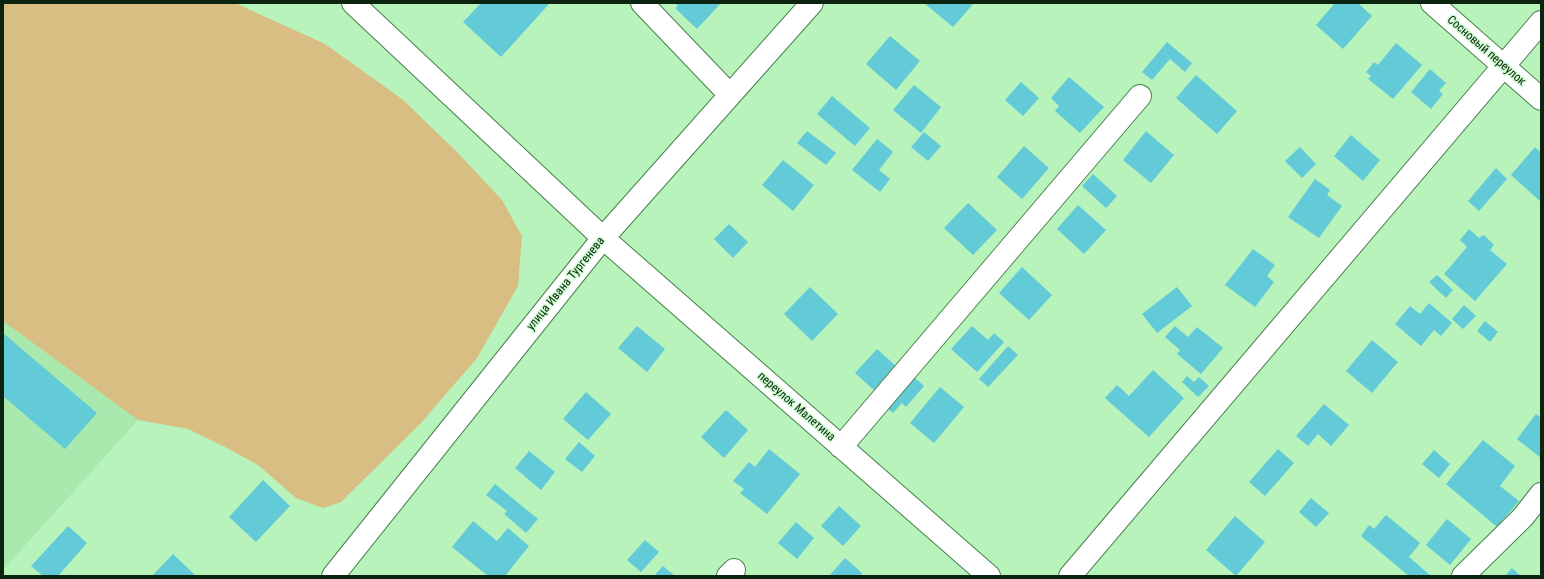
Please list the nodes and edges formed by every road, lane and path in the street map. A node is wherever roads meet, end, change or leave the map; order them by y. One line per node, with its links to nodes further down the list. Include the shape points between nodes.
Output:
1 (353, 3): 10 (street, переулок Малетина)
2 (642, 3): 7 (street)
3 (812, 3): 7 (street, улица Ивана Тургенева)
4 (1432, 3): 6 (street, Сосновый переулок)
5 (1541, 22): 6 (street)
6 (1502, 66): 9 (street, Сосновый переулок); 15 (street)
7 (730, 95): 10 (street, улица Ивана Тургенева)
8 (1140, 96): 11 (street)
9 (1541, 99)
10 (603, 238): 11 (street, переулок Малетина); 13 (street, улица Ивана Тургенева)
11 (841, 446): 14 (street, переулок Малетина)
12 (1541, 494): 16 (street, via 1523,516)
13 (333, 576)
14 (989, 576)
15 (1070, 576)
16 (1463, 576)

